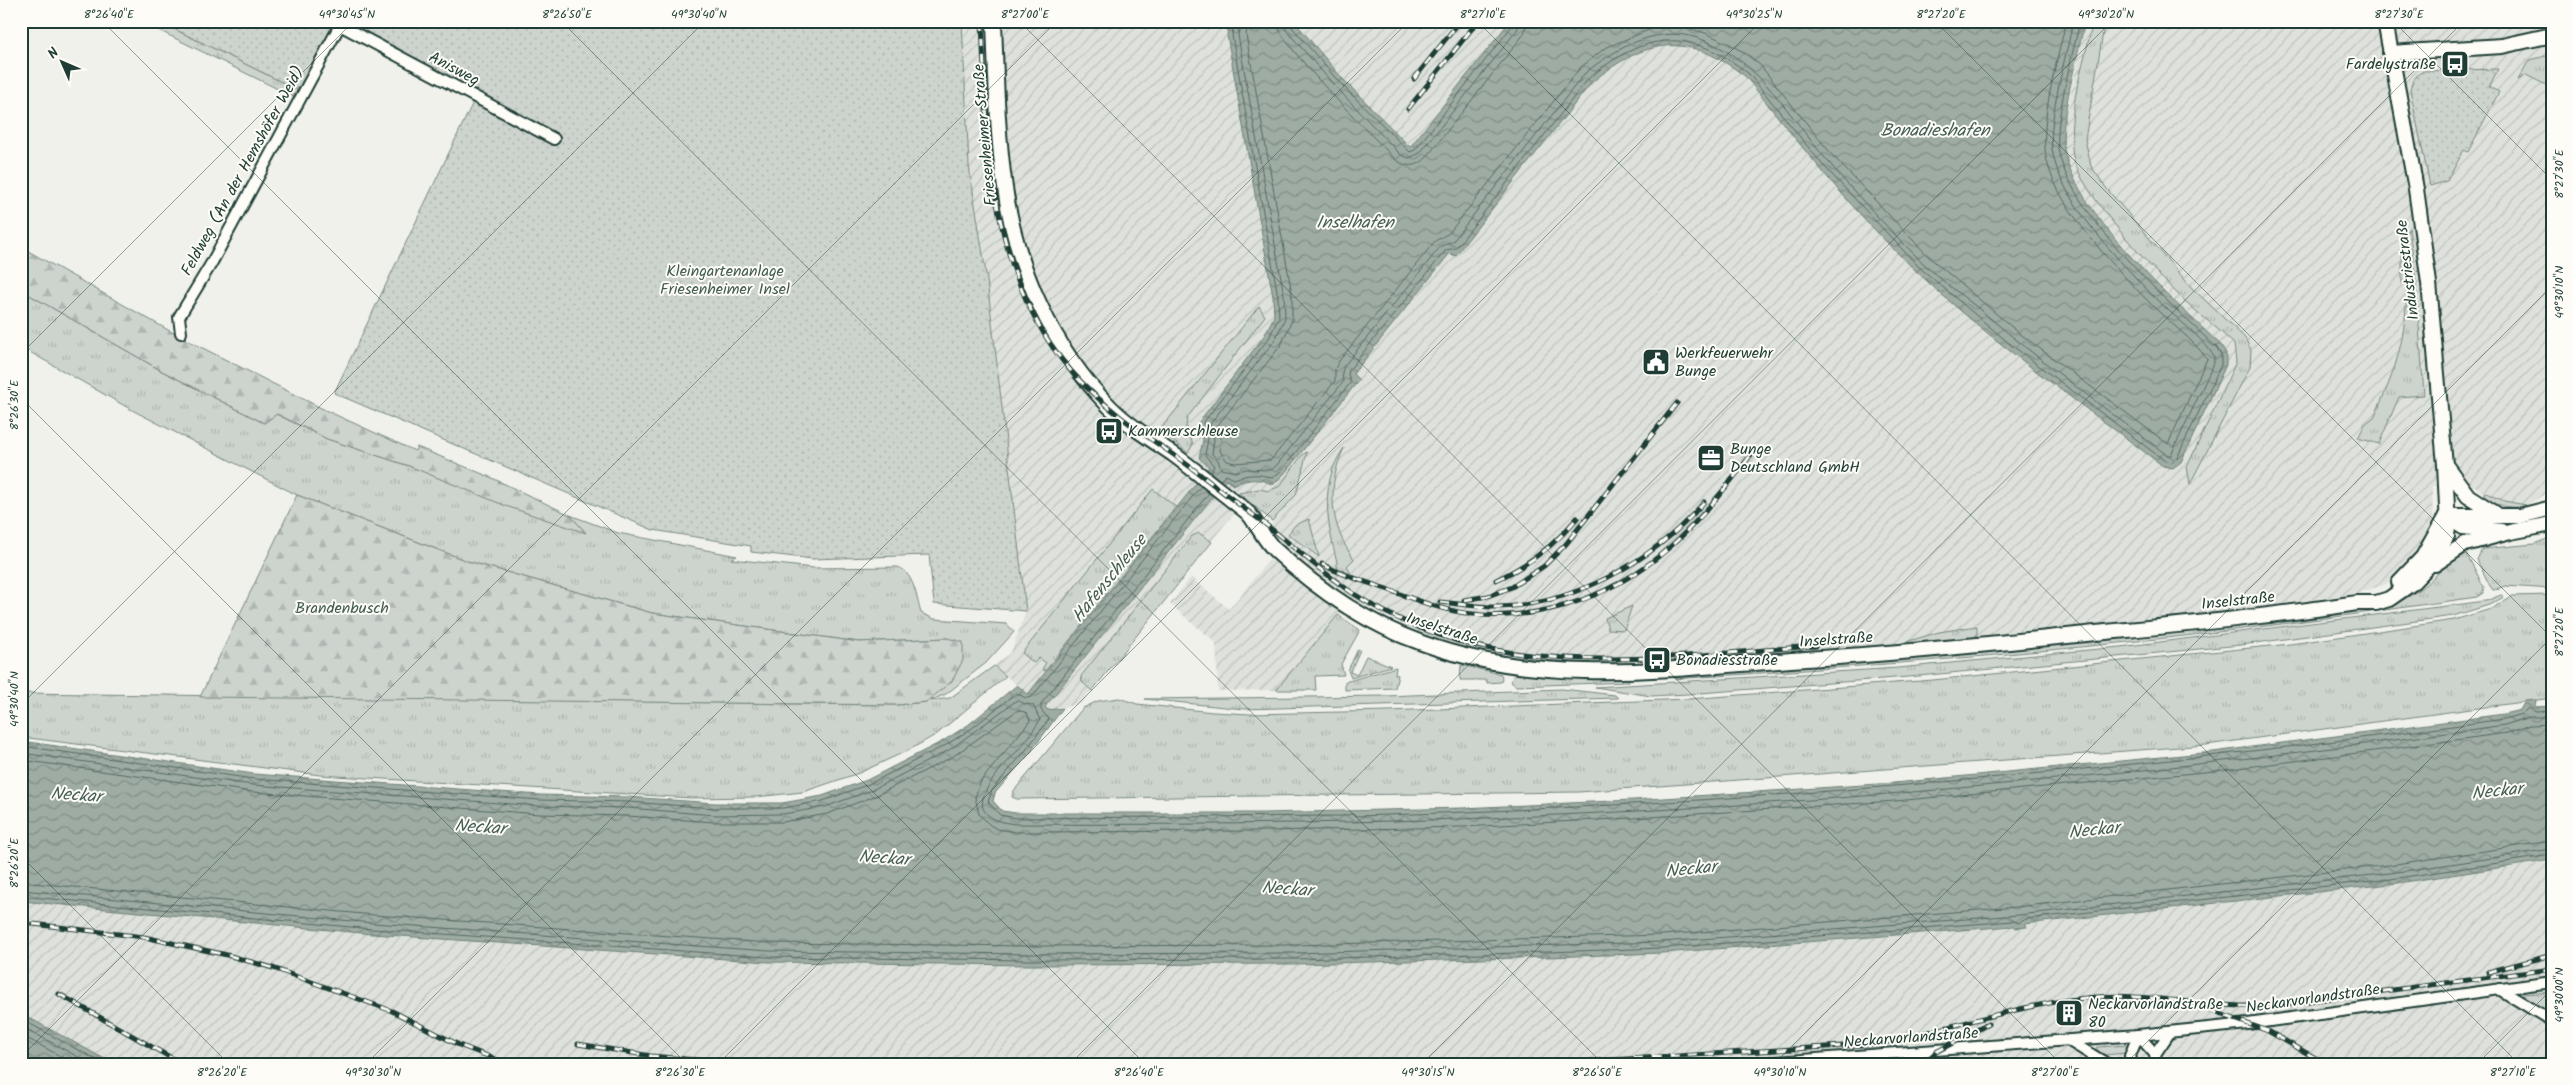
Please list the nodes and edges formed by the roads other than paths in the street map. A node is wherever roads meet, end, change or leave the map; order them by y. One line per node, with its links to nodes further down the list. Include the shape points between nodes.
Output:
1 (994, 21): 8 (street, Friesenheimer Straße, via 1005,190 1027,272 1058,338 1096,392 1134,429)
2 (2385, 21): 5 (street, Industriestraße)
3 (340, 25): 6 (street, Anisweg); 7 (street, Feldweg (An der Hemshöfer Weid), via 179,317)
4 (2552, 35): 5 (street, via 2502,46)
5 (2390, 53): 9 (street, Industriestraße, via 2416,190 2429,283)
6 (554, 139)
7 (180, 333)
8 (1175, 456): 16 (street, Inselstraße, via 1249,515 1275,550 1335,598 1369,618 1423,644 1508,666 1540,670 1634,670 1891,654 2242,619)
9 (2445, 465): 11 (street, via 2468,496); 12 (street, Industriestraße)
10 (2552, 508): 11 (street, via 2520,516)
11 (2499, 515): 12 (street)
12 (2446, 516): 14 (street, via 2463,527); 15 (street, Inselstraße, via 2447,536); 16 (street, Inselstraße, via 2410,573 2394,586)
13 (2552, 524): 14 (street)
14 (2510, 532): 15 (street, via 2465,544)
15 (2430, 567): 16 (street, Inselstraße, via 2389,599 2376,603)
16 (2357, 602)
17 (2552, 982): 18 (street, Neckarvorlandstraße)
18 (2498, 989): 19 (street); 20 (street, Neckarvorlandstraße)
19 (2552, 1022)
20 (2170, 1032): 21 (street, Neckarvorlandstraße); 23 (street)
21 (2138, 1035): 22 (street, Neckarvorlandstraße); 23 (street); 26 (street, via 2130,1056)
22 (2071, 1042): 24 (street, Neckarvorlandstraße); 25 (street)
23 (2156, 1059)
24 (1748, 1064)
25 (2107, 1064)
26 (2132, 1064)

